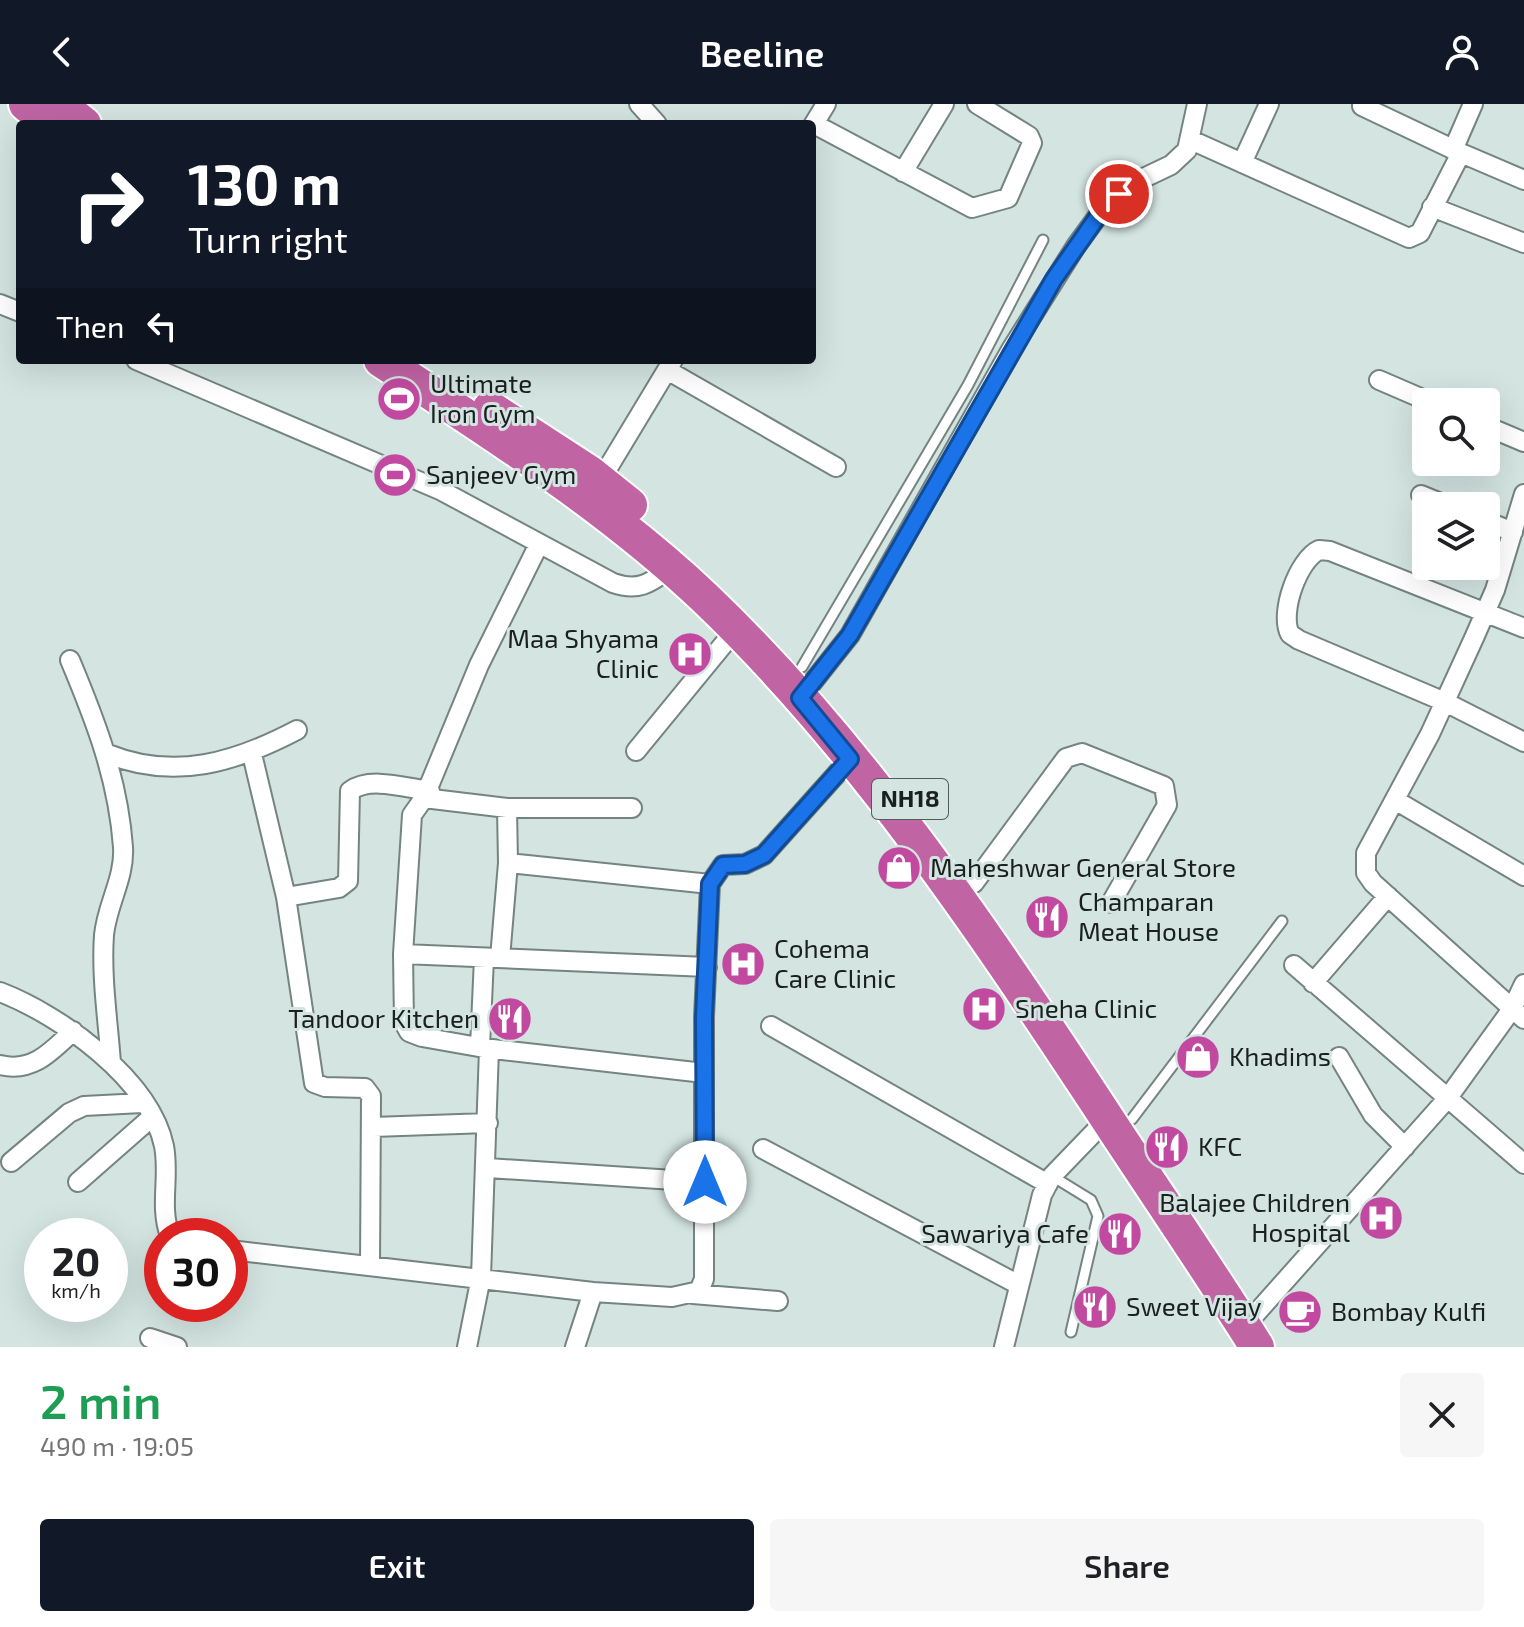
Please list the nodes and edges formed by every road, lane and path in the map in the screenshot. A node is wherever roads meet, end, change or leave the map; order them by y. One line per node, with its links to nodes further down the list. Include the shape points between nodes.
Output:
1 (26, 104): 10 (highway)
2 (59, 104): 11 (highway)
3 (639, 104): 12 (street)
4 (944, 104): 17 (street)
5 (977, 104): 17 (street, via 1032,143 1008,198 986,206 963,206)
6 (1197, 104): 14 (street)
7 (1269, 104): 16 (street)
8 (1473, 104): 15 (street)
9 (1362, 106): 15 (street)
10 (46, 120)
11 (79, 120)
12 (653, 120)
13 (816, 127): 17 (street)
14 (1191, 140): 16 (street); 41 (street, via 1171,165 1129,185 1076,246 1012,348 850,635)
15 (1457, 152): 18 (street); 19 (street)
16 (1242, 163): 19 (street, via 1401,236 1420,233)
17 (903, 172)
18 (1524, 180)
19 (1432, 207): 21 (street)
20 (1043, 240): 41 (lane)
21 (1524, 243)
22 (145, 364): 35 (street, via 442,491)
23 (387, 364): 36 (highway, NH18, via 590,503)
24 (426, 364): 31 (highway, NH18)
25 (670, 365): 30 (street); 31 (street)
26 (1379, 380): 27 (street)
27 (1412, 394)
28 (1500, 432): 29 (street)
29 (1524, 442)
30 (836, 467)
31 (600, 481): 41 (highway, NH18, via 712,576)
32 (1524, 494): 34 (street)
33 (1500, 527): 34 (street)
34 (1513, 532): 37 (street)
35 (539, 544): 36 (street, via 630,589 646,587); 49 (street, via 479,665)
36 (671, 568): 39 (highway, NH18)
37 (1485, 613): 38 (street); 42 (street); 42 (street, via 1330,551 1319,550 1305,560 1284,615 1290,634)
38 (1524, 628)
39 (736, 629): 41 (highway, NH18); 45 (street)
40 (70, 660): 46 (street)
41 (806, 682): 48 (highway, NH18); 55 (highway, NH18)
42 (1445, 702): 44 (street); 50 (street)
43 (297, 730): 47 (street)
44 (1524, 742)
45 (636, 751)
46 (108, 754): 47 (street, via 132,764 163,767); 73 (street, via 123,848 104,935)
47 (252, 754): 58 (street)
48 (850, 759): 56 (street, via 764,855 745,864 723,865); 78 (highway, NH18)
49 (427, 795): 51 (street); 58 (street, via 358,785 350,791 348,881 339,888); 61 (street, via 412,815)
50 (1395, 800): 54 (street); 57 (street, via 1364,864)
51 (507, 808): 52 (street); 53 (street)
52 (632, 808)
53 (508, 863): 56 (street); 62 (street)
54 (1524, 876)
55 (974, 883): 59 (street, via 1066,758 1082,753 1164,786 1166,792 1167,805); 78 (highway, NH18)
56 (710, 884): 64 (street)
57 (1388, 896): 65 (street); 68 (street)
58 (286, 897): 80 (street, via 314,1083 365,1088 371,1096)
59 (1111, 903)
60 (1282, 921): 78 (lane)
61 (403, 954): 62 (street); 71 (street, via 402,1010 409,1032)
62 (492, 958): 64 (street); 71 (street)
63 (1294, 965): 65 (street)
64 (707, 967): 75 (street)
65 (1313, 983): 76 (street)
66 (1524, 984): 68 (street)
67 (0, 992): 70 (street)
68 (1518, 1014): 76 (street)
69 (771, 1026): 86 (street)
70 (73, 1031): 73 (street); 74 (street, via 31,1065)
71 (484, 1048): 75 (street); 79 (street)
72 (1339, 1057): 81 (street, via 1373,1115)
73 (111, 1063): 77 (street)
74 (0, 1065)
75 (704, 1073): 88 (street)
76 (1447, 1099): 81 (street); 84 (street)
77 (147, 1110): 83 (street, via 84,1106); 87 (street); 89 (street, via 163,1143)
78 (1120, 1119): 86 (street); 97 (highway, NH18)
79 (488, 1123): 80 (street); 85 (street)
80 (373, 1127): 91 (street)
81 (1405, 1147): 97 (street)
82 (763, 1149): 93 (street)
83 (11, 1162)
84 (1524, 1164)
85 (488, 1168): 88 (street); 92 (street)
86 (1050, 1180): 93 (street); 98 (lane, via 1097,1206)
87 (78, 1182)
88 (705, 1182): 95 (street, via 704,1279)
89 (163, 1218)
90 (248, 1252): 91 (street)
91 (370, 1266): 92 (street)
92 (481, 1277): 94 (street); 101 (street)
93 (1019, 1285): 103 (street)
94 (593, 1292): 95 (street); 102 (street)
95 (693, 1294): 96 (street)
96 (778, 1301)
97 (1254, 1328): 104 (highway, NH18)
98 (1071, 1332)
99 (150, 1338): 100 (street)
100 (177, 1347)
101 (467, 1347)
102 (575, 1347)
103 (1004, 1347)
104 (1281, 1347)

